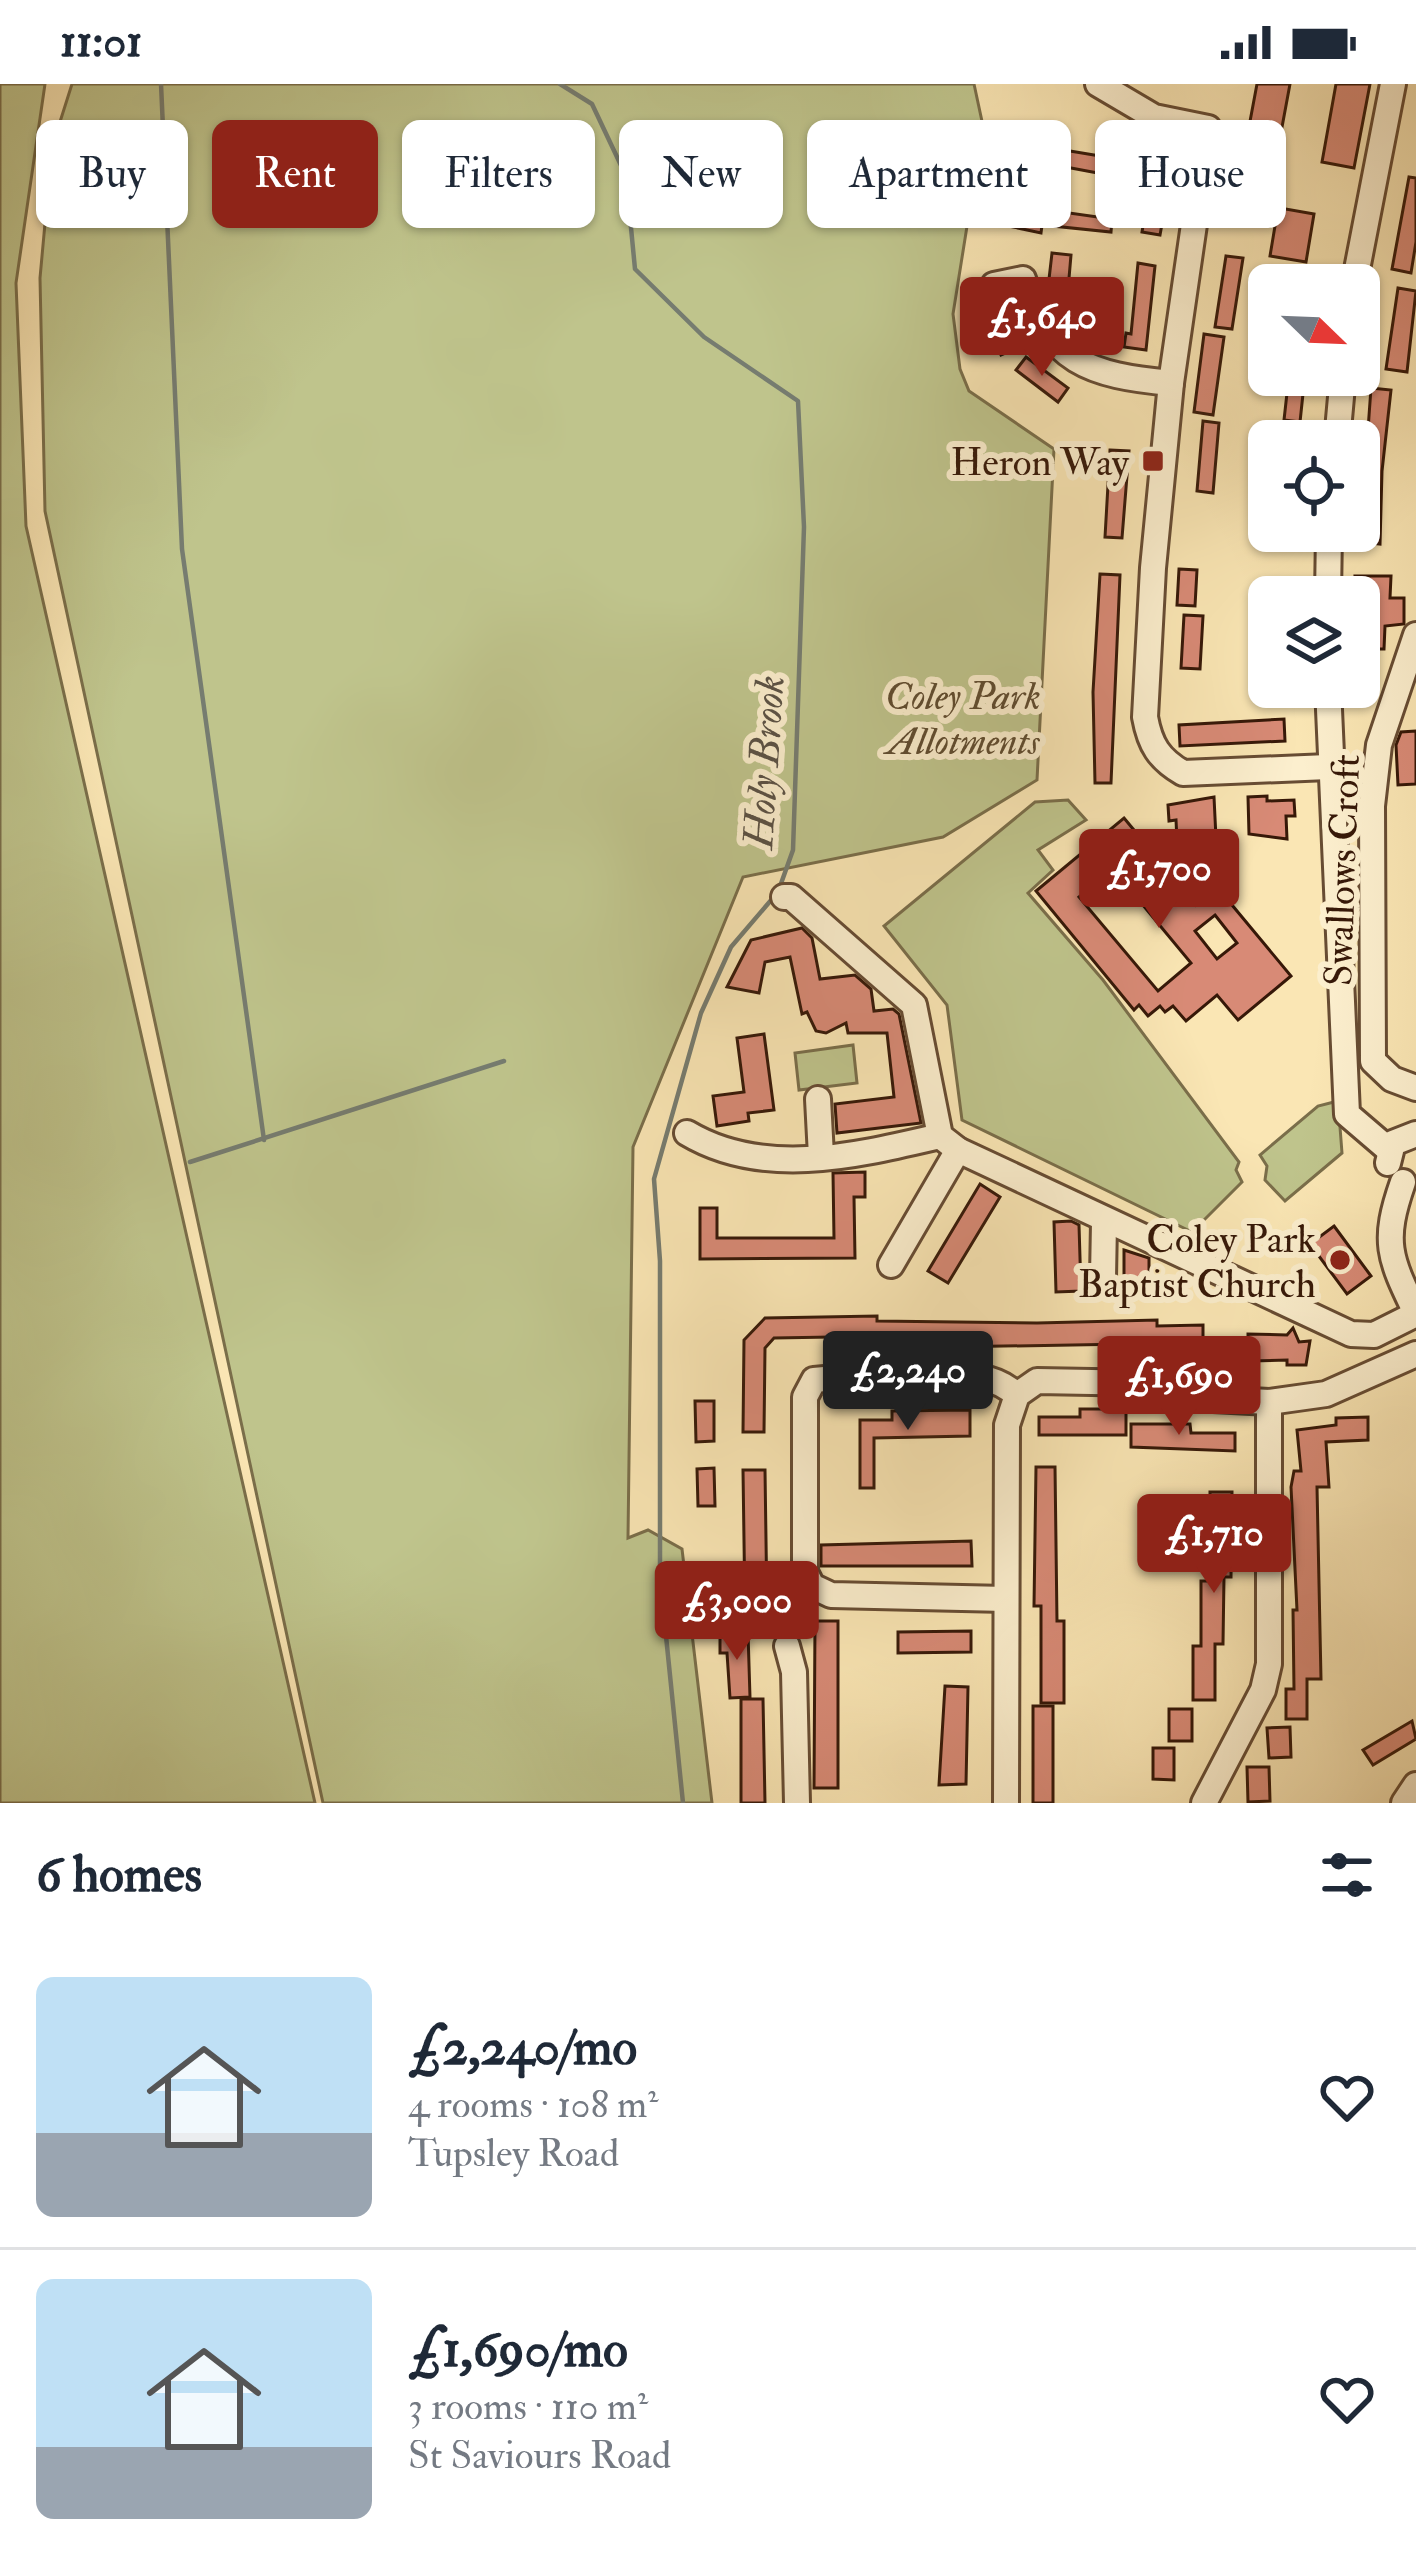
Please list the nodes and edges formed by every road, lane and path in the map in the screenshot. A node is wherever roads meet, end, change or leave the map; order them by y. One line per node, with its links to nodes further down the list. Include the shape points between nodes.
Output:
1 (1098, 84): 5 (street, via 1154,118 1208,128)
2 (1393, 84): 3 (street)
3 (1358, 264)
4 (994, 285): 5 (street, via 1023,279 1035,319 1082,365)
5 (1172, 383): 8 (street, via 1153,568 1148,739 1184,773)
6 (1416, 635): 10 (street, Swallows Croft, via 1379,745 1372,830 1373,1061)
7 (1328, 708): 8 (street)
8 (1328, 767): 15 (street, via 1347,1114)
9 (784, 897): 14 (street, via 914,1005)
10 (1416, 1088)
11 (818, 1100): 16 (street)
12 (687, 1133): 16 (street, via 733,1154)
13 (1416, 1134): 15 (street)
14 (949, 1143): 16 (street); 18 (street); 19 (street)
15 (1389, 1150): 17 (street, via 1392,1172)
16 (821, 1156)
17 (1410, 1183): 21 (street, via 1388,1230 1388,1249)
18 (1104, 1222): 20 (street); 21 (street, via 1351,1334 1374,1335)
19 (891, 1265)
20 (1103, 1278)
21 (1416, 1314)
22 (1416, 1354): 26 (street, via 1326,1394)
23 (868, 1376): 27 (street, via 814,1380 805,1397 805,1572 812,1586 831,1595)
24 (907, 1376): 25 (street, via 987,1376)
25 (1017, 1395): 26 (street, via 1037,1382 1148,1383); 27 (street, via 1007,1425)
26 (1269, 1402): 32 (street, via 1269,1664)
27 (1006, 1599): 31 (street)
28 (787, 1646): 30 (street)
29 (1416, 1785): 33 (street)
30 (797, 1803)
31 (1006, 1803)
32 (1204, 1803)
33 (1403, 1803)

